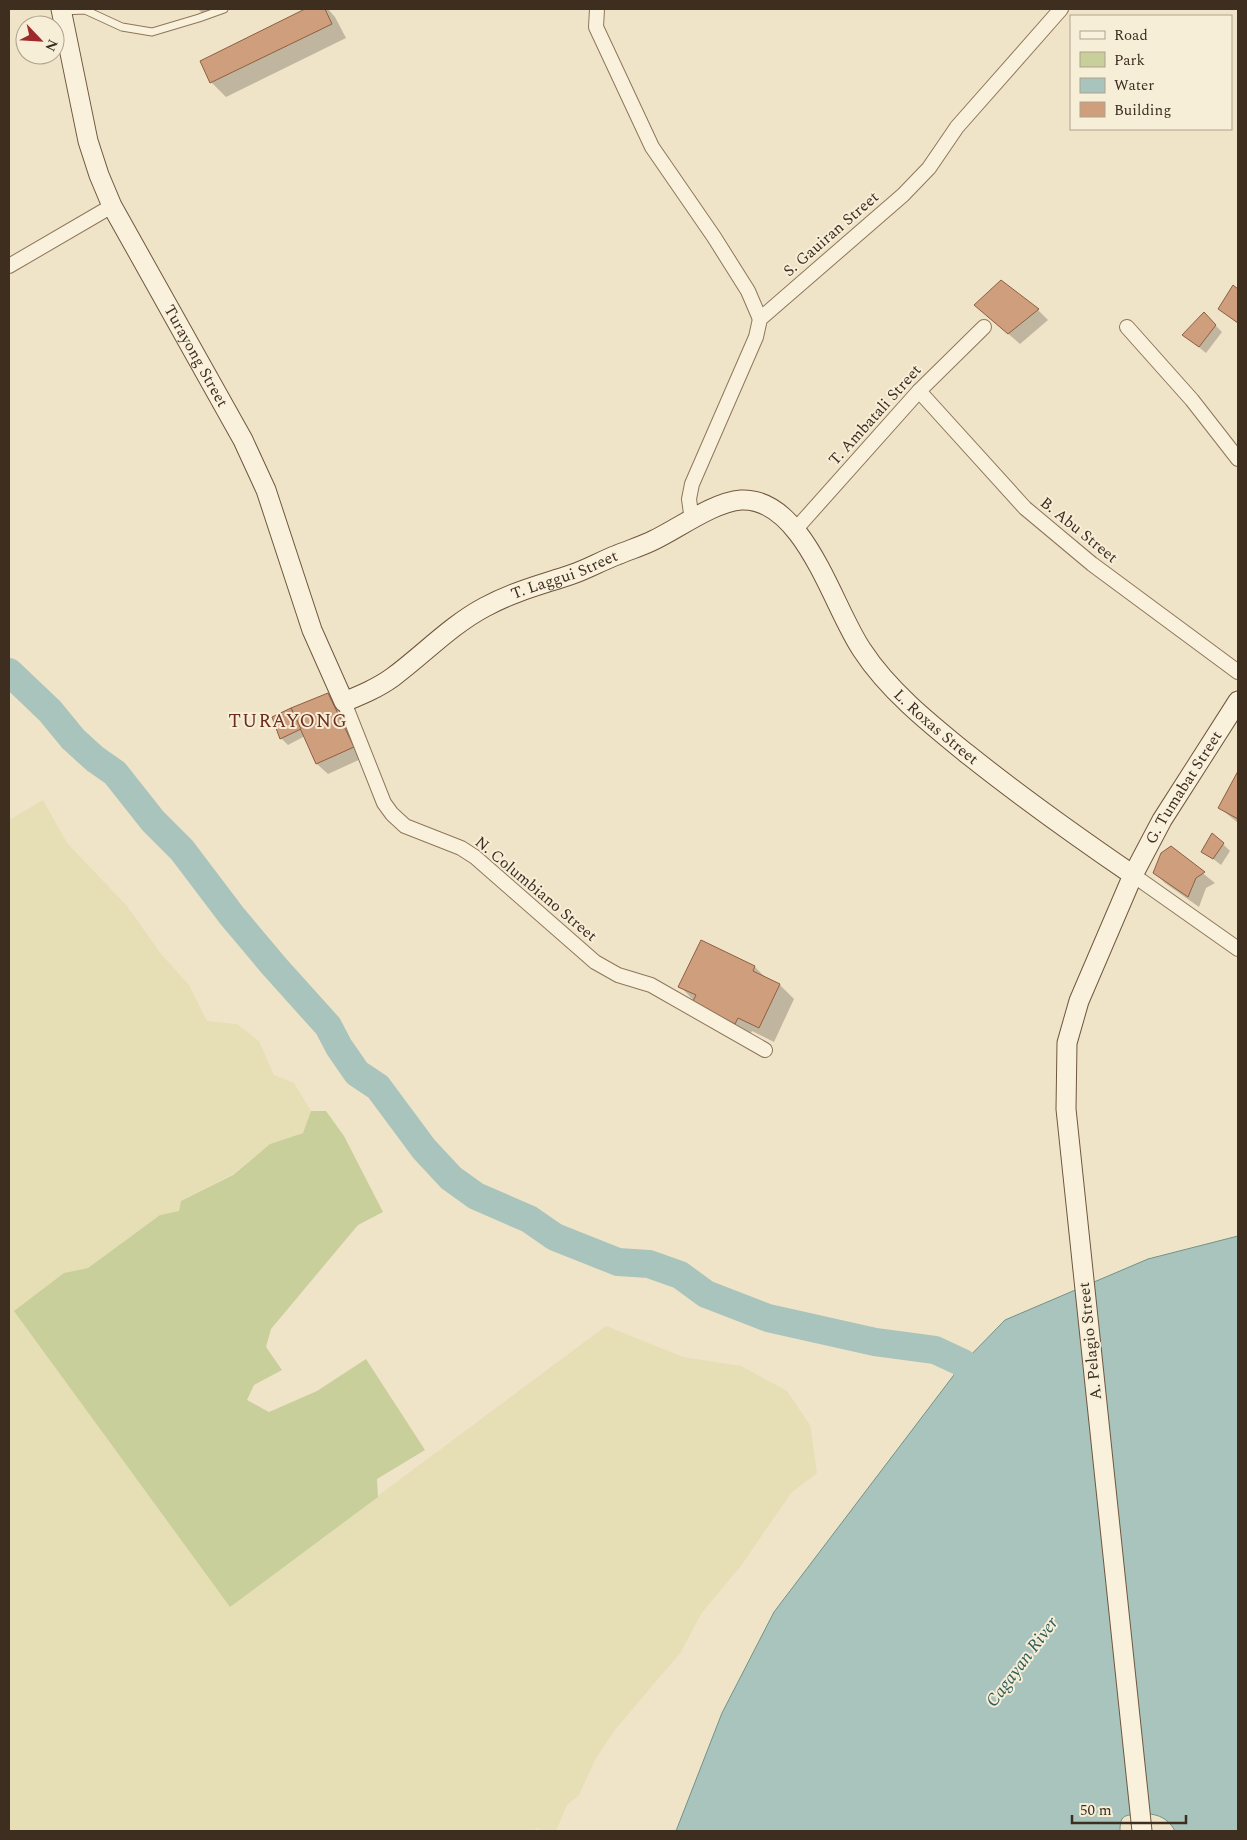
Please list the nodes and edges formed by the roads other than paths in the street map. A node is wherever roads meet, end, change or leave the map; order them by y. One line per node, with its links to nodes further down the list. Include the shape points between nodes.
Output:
1 (224, 9): 4 (lane, via 152,32 122,27 85,10)
2 (597, 9): 7 (street, via 596,27 652,147 714,236 748,291)
3 (1061, 9): 7 (street, S. Gauiran Street, via 957,127 929,168 903,195)
4 (61, 10): 5 (street, Turayong Street, via 88,141)
5 (112, 206): 6 (street); 16 (street, Turayong Street, via 243,440 266,490 312,630)
6 (9, 266)
7 (760, 319): 12 (street, via 756,337 692,484 689,499)
8 (984, 327): 10 (street, T. Ambatali Street)
9 (1127, 327): 11 (street, via 1192,400)
10 (920, 391): 13 (street, T. Ambatali Street); 14 (street, B. Abu Street, via 1025,508 1092,564)
11 (1238, 459)
12 (692, 521): 13 (street, T. Laggui Street, via 720,506 739,500 754,501 769,505); 16 (street, T. Laggui Street, via 572,575 531,586 485,607 428,646 390,679)
13 (795, 530): 17 (street, L. Roxas Street, via 824,576 862,652 906,701 930,724 1040,811)
14 (1238, 672)
15 (1238, 701): 17 (street, G. Tumabat Street, via 1162,820)
16 (344, 702): 19 (street, N. Columbiano Street, via 384,803 405,826 461,848 475,857 595,962 618,975 652,985)
17 (1133, 876): 18 (street); 20 (street, A. Pelagio Street, via 1079,1001 1067,1043 1066,1109)
18 (1238, 949)
19 (765, 1050)
20 (1141, 1824)

